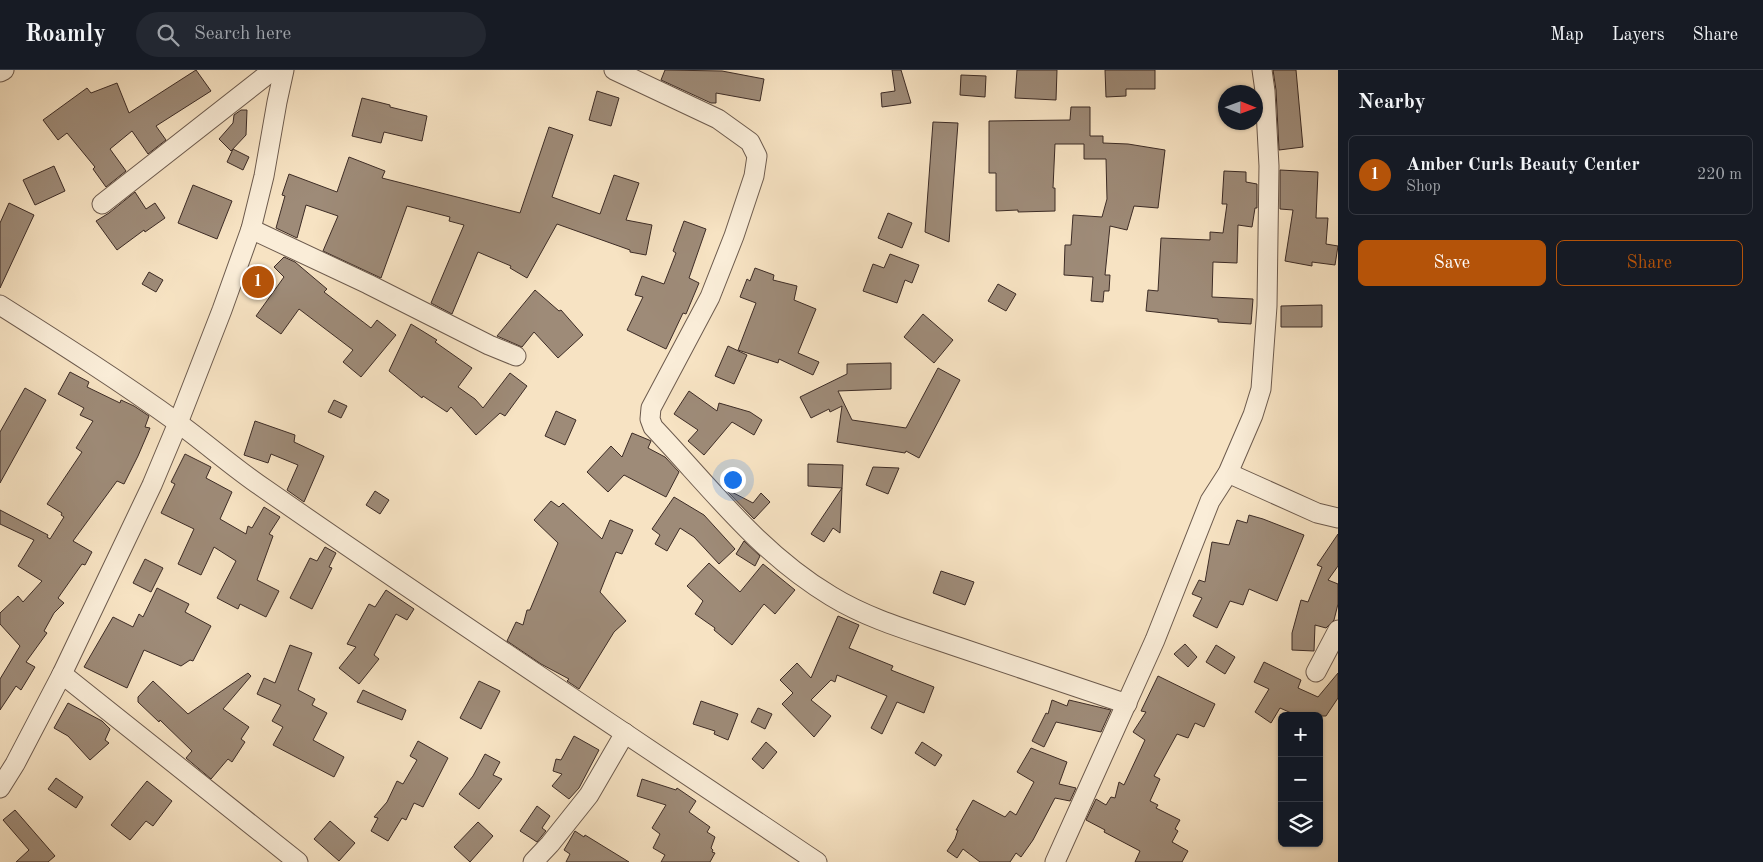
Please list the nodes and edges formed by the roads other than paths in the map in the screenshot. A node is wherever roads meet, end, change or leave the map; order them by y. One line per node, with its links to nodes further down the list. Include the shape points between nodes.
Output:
1 (4, 70): 6 (street)
2 (273, 70): 8 (street)
3 (284, 70): 9 (street)
4 (614, 70): 7 (street)
5 (1262, 70): 13 (street, via 1269,166 1267,306 1261,390)
6 (0, 72)
7 (635, 74): 18 (street, via 718,119 750,142 756,156 746,202 710,296 651,408 653,427 753,535 831,596 880,620)
8 (102, 204)
9 (251, 229): 11 (street); 12 (street)
10 (0, 305): 12 (street)
11 (516, 356)
12 (178, 423): 17 (street); 19 (street, via 263,488 443,613)
13 (1228, 473): 14 (street, via 1317,513); 18 (street, via 1210,501)
14 (1338, 518)
15 (1338, 630): 16 (street)
16 (1316, 672)
17 (62, 674): 20 (street); 21 (street)
18 (1127, 704): 24 (street)
19 (625, 733): 22 (street, via 589,795); 23 (street)
20 (0, 788)
21 (298, 862)
22 (533, 862)
23 (817, 862)
24 (1055, 862)

